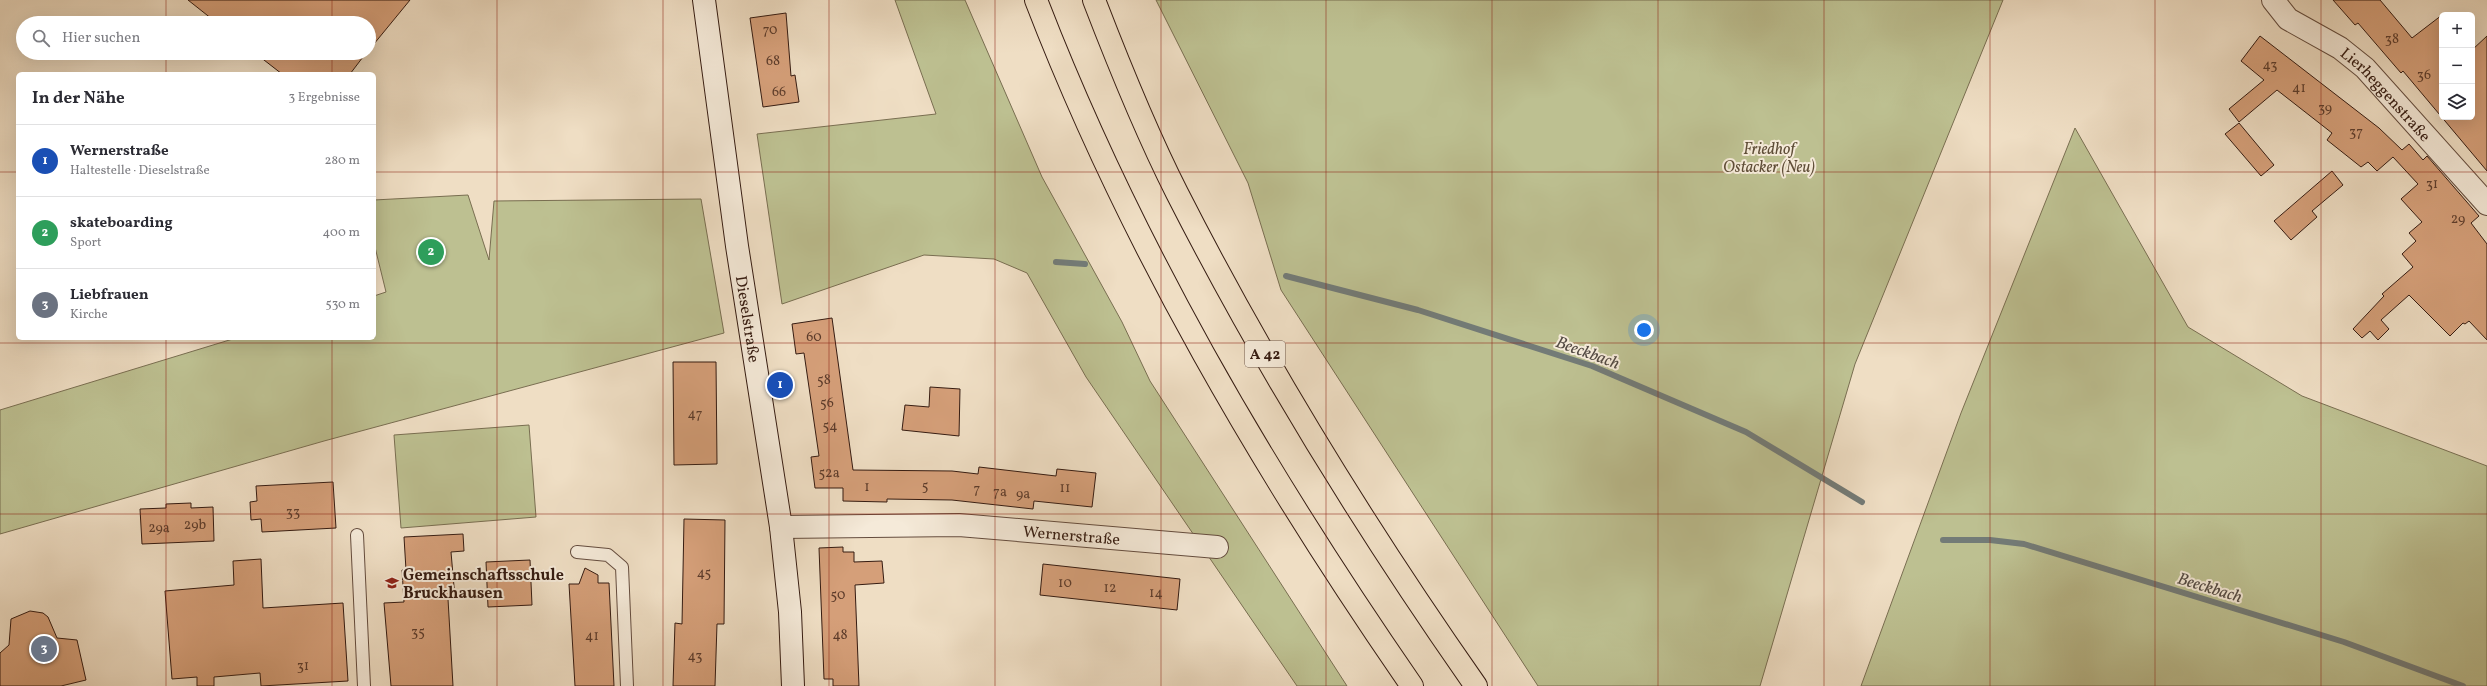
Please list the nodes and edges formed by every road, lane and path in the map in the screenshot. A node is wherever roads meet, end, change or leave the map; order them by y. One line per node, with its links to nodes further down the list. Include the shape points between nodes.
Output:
1 (704, 0): 6 (street, Dieselstraße, via 737,246)
2 (1036, 0): 13 (highway, via 1066,78 1132,219 1230,402 1374,631)
3 (1094, 0): 14 (highway, A 42, via 1122,73 1176,192 1277,376 1420,605)
4 (2273, 0): 5 (street, Lierheggenstraße, via 2288,19 2340,48 2365,68)
5 (2487, 204)
6 (782, 527): 8 (street, Wernerstraße, via 959,525); 12 (street, Dieselstraße, via 790,612)
7 (357, 535): 10 (lane)
8 (1217, 547)
9 (577, 552): 11 (lane, via 608,555 622,567)
10 (364, 686)
11 (627, 686)
12 (793, 686)
13 (1412, 686)
14 (1476, 686)

